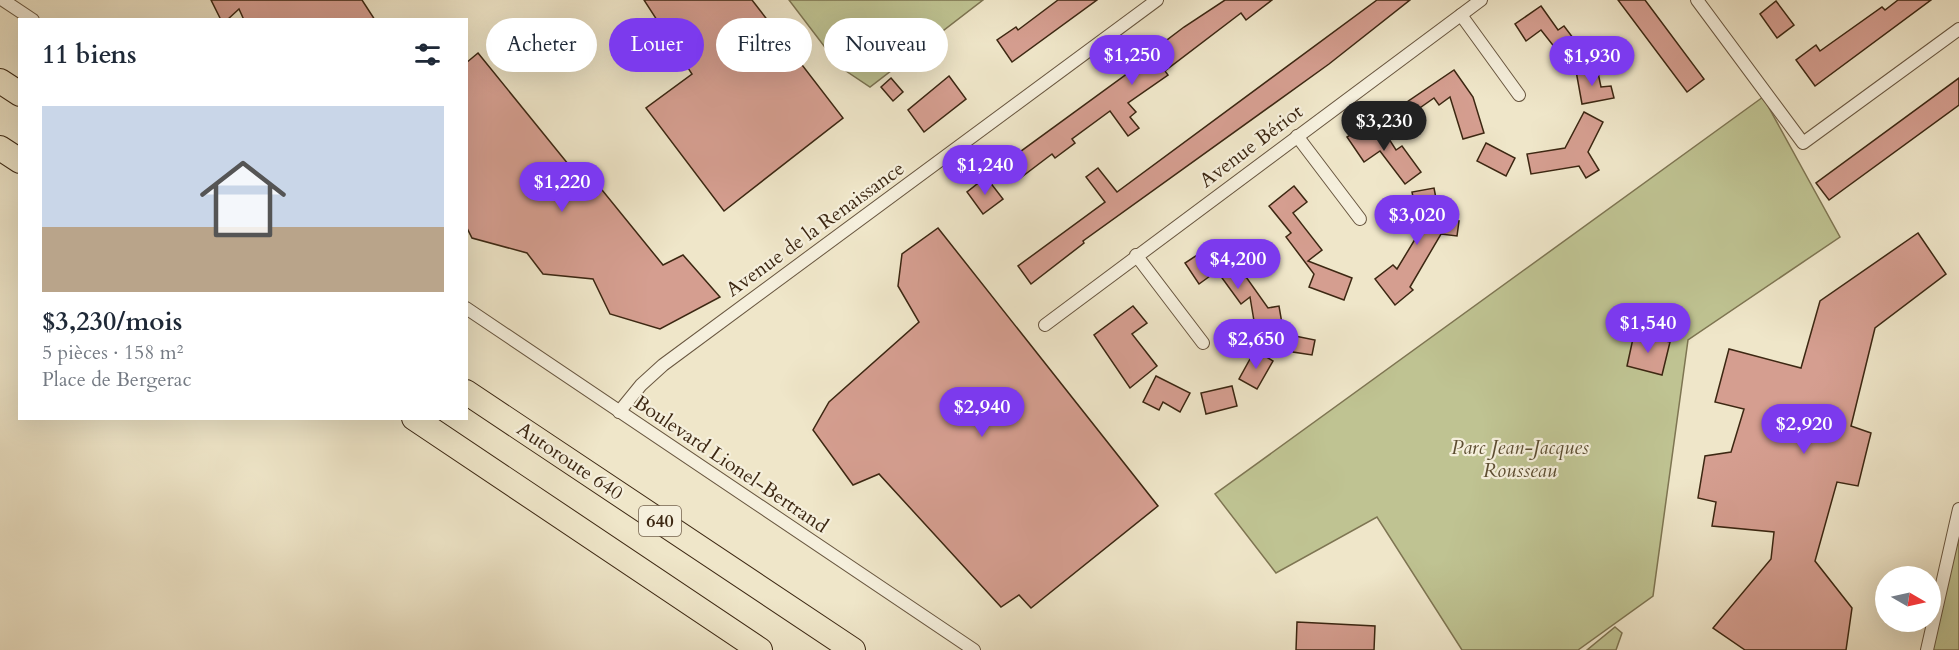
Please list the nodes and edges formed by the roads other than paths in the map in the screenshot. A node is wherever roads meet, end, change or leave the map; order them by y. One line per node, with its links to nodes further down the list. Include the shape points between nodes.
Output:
1 (3, 0): 6 (street)
2 (1157, 0): 20 (street, Avenue de la Renaissance, via 663,365)
3 (1481, 0): 5 (street, Avenue Bériot)
4 (1697, 0): 7 (street, via 1803,143)
5 (1461, 15): 10 (street); 11 (street, Avenue Bériot)
6 (30, 18)
7 (1959, 30)
8 (0, 81): 9 (highway)
9 (18, 93)
10 (1519, 95)
11 (1297, 136): 14 (street); 15 (street, Avenue Bériot)
12 (0, 148): 13 (highway)
13 (18, 160)
14 (1360, 219)
15 (1137, 255): 17 (street, Avenue Bériot); 18 (street)
16 (468, 309): 20 (street, Boulevard Lionel-Bertrand)
17 (1045, 325)
18 (1203, 343)
19 (468, 393): 24 (highway, Autoroute 640 / 640)
20 (620, 412): 25 (street, Boulevard Lionel-Bertrand)
21 (417, 420): 23 (highway, 640)
22 (1959, 509): 26 (street)
23 (760, 650)
24 (853, 650)
25 (974, 650)
26 (1927, 650)

